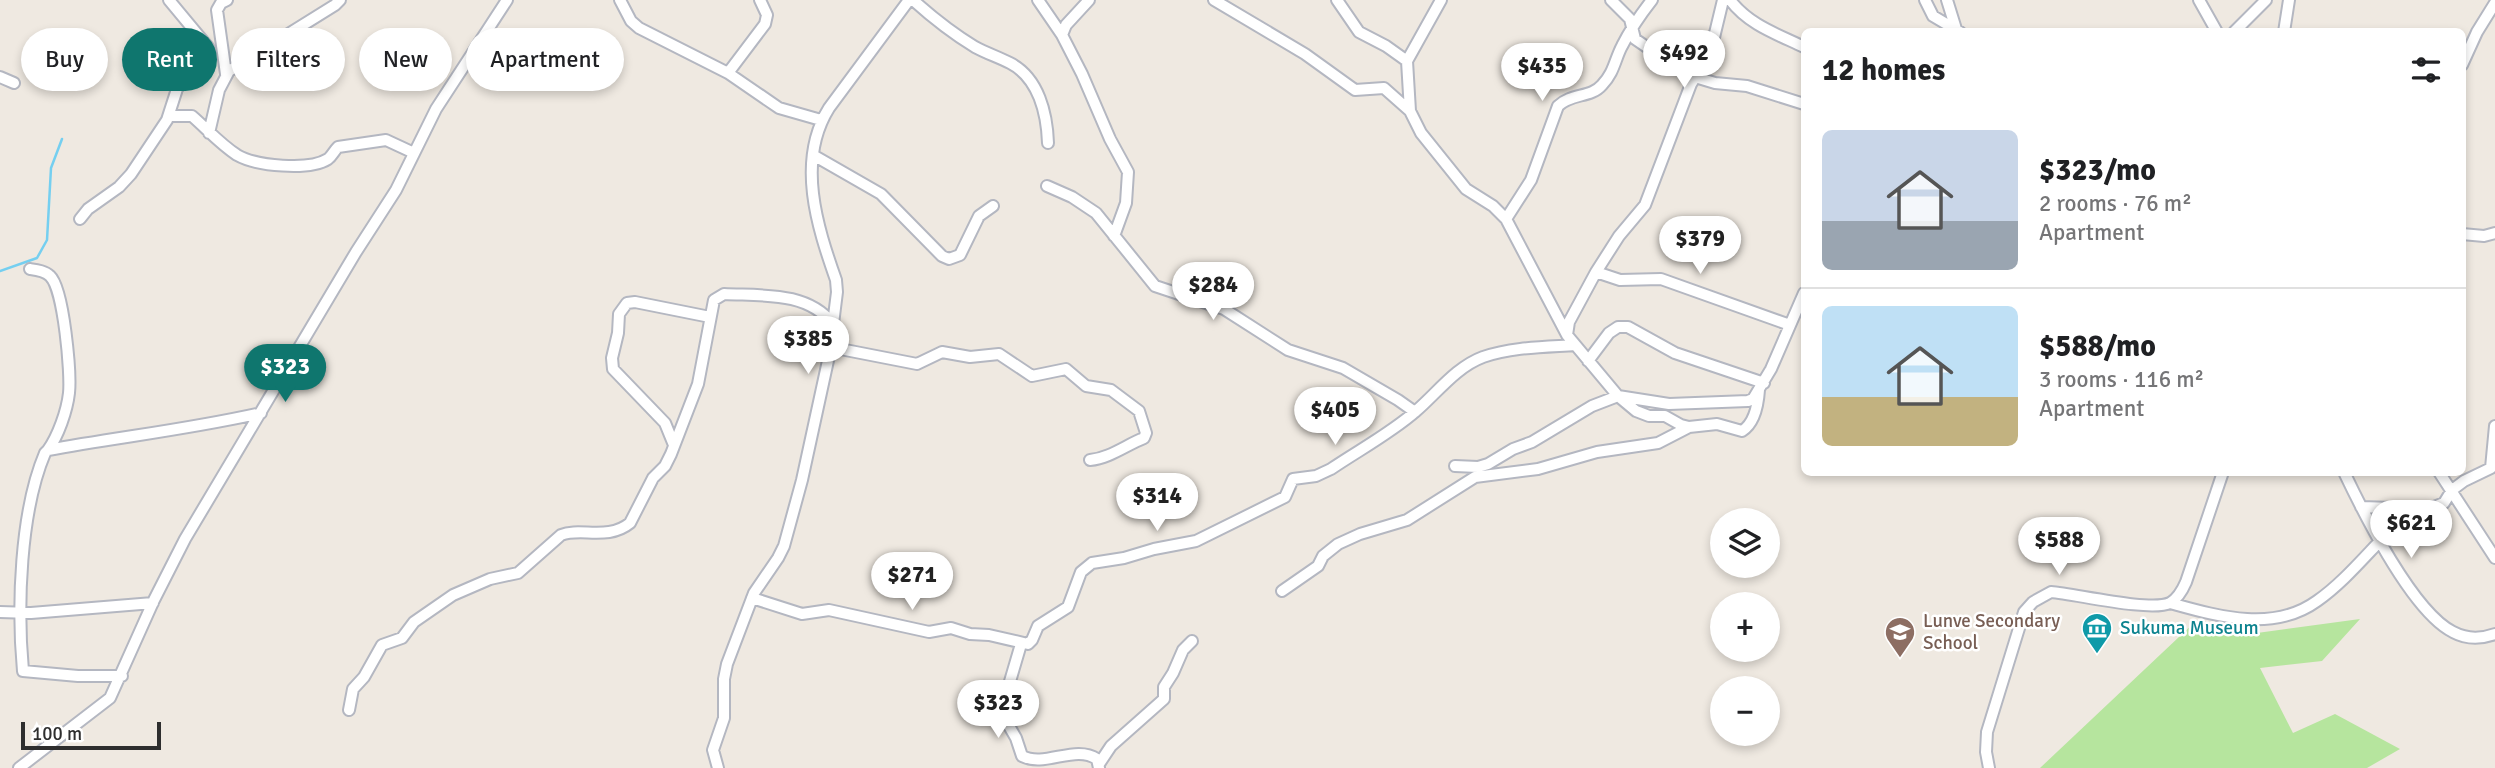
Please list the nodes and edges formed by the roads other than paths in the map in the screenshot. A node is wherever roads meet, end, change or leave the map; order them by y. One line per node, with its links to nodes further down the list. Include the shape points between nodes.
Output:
1 (169, 0): 40 (street, via 209,50 177,89)
2 (227, 0): 34 (street, via 217,10)
3 (340, 0): 34 (street)
4 (507, 0): 44 (street, via 436,109)
5 (620, 0): 33 (street, via 639,28)
6 (760, 0): 33 (street, via 767,15 765,24)
7 (911, 0): 41 (street); 43 (street, via 946,28 1021,71 1045,108)
8 (1038, 0): 29 (street)
9 (1089, 0): 29 (street, via 1066,24)
10 (1214, 0): 39 (street, via 1320,63 1350,87 1384,88)
11 (1337, 0): 32 (street, via 1359,32)
12 (1441, 0): 32 (street)
13 (1611, 0): 28 (street, via 1632,22)
14 (1652, 0): 28 (street)
15 (1724, 0): 36 (street, via 1710,54)
16 (1730, 0): 30 (street, via 1765,30)
17 (1925, 0): 23 (street, via 1933,16)
18 (1947, 0): 24 (street)
19 (2199, 0): 25 (street)
20 (2266, 0): 26 (street)
21 (2289, 0): 27 (street)
22 (2495, 3): 31 (street)
23 (1954, 28)
24 (1957, 28)
25 (2215, 28)
26 (2238, 28)
27 (2285, 28)
28 (1632, 31): 36 (street, via 1639,42); 49 (street, via 1603,85 1558,106 1531,180)
29 (1062, 35): 52 (street, via 1128,172 1126,202)
30 (1801, 46)
31 (2466, 57)
32 (1407, 61): 39 (street)
33 (728, 73): 41 (street, via 772,105)
34 (226, 75): 42 (street)
35 (0, 77): 37 (street)
36 (1695, 78): 38 (street, via 1747,86); 54 (street, via 1645,205)
37 (14, 83)
38 (1801, 103)
39 (1410, 111): 49 (street, via 1421,134 1466,189)
40 (169, 116): 42 (street, via 192,116); 48 (street, via 125,181)
41 (821, 120): 45 (street)
42 (209, 133): 44 (street, via 245,159 275,164 316,164 330,158 338,147 386,140)
43 (1048, 143)
44 (414, 152): 65 (street, via 396,190)
45 (813, 155): 47 (street, via 881,194 949,259 960,255 979,216); 57 (street, via 811,199 836,280)
46 (1046, 186): 52 (street, via 1096,214)
47 (993, 206)
48 (80, 219)
49 (1506, 219): 59 (street)
50 (2466, 234): 51 (street)
51 (2495, 234)
52 (1114, 236): 66 (street, via 1155,286 1224,309 1288,350 1343,368)
53 (30, 269): 70 (street, via 53,280 67,346 68,397)
54 (1596, 272): 58 (street, via 1620,280 1661,279); 59 (street, via 1569,322)
55 (1801, 300): 58 (street)
56 (710, 317): 57 (street, via 714,300 724,294 797,300 823,312); 69 (street, via 698,384); 69 (street, via 635,302 627,303 619,314 612,366 664,423)
57 (833, 324): 61 (street)
58 (1790, 325): 63 (street)
59 (1567, 335): 60 (street)
60 (1575, 345): 62 (street); 66 (street, via 1484,357 1467,365)
61 (830, 347): 71 (street, via 917,364 942,352 970,357 999,354 1032,376 1069,370 1086,386 1111,390 1137,409 1146,433 1104,458); 81 (street, via 784,546)
62 (1588, 361): 63 (street, via 1609,333 1628,327 1675,353); 64 (street)
63 (1761, 386): 64 (street, via 1748,401 1679,404); 68 (street, via 1746,430 1717,424)
64 (1618, 396): 68 (street, via 1639,413 1663,415); 72 (street, via 1488,464)
65 (261, 412): 70 (street, via 195,428); 82 (street, via 185,539)
66 (1415, 412): 88 (street, via 1331,469 1293,480 1285,497 1196,541 1092,563 1081,572 1068,607 1038,626 1028,644)
67 (2495, 426): 76 (street, via 2491,468)
68 (1689, 427): 80 (street, via 1658,443 1593,453 1538,469 1475,477 1407,520 1338,544 1318,566)
69 (674, 445): 90 (street, via 627,526 598,534 566,533 518,573 490,579 433,608 414,621 402,639 380,647 353,689)
70 (48, 450): 85 (street, via 27,510)
71 (1090, 460)
72 (1455, 466)
73 (2222, 476): 83 (street, via 2183,590)
74 (2346, 476): 77 (street)
75 (2442, 476): 76 (street)
76 (2452, 491): 77 (street, via 2444,503 2426,509); 79 (street)
77 (2361, 507): 78 (street)
78 (2380, 541): 83 (street, via 2328,593 2288,614 2238,619); 86 (street, via 2425,609 2443,625 2471,638)
79 (2495, 558)
80 (1282, 591)
81 (751, 598): 88 (street, via 802,614 829,610 929,632 951,628); 93 (street, via 725,672 724,718 713,750)
82 (153, 603): 85 (street); 89 (street)
83 (2170, 603): 94 (street, via 2147,605 2051,592 2033,602 2024,612 1987,732)
84 (0, 612): 85 (street)
85 (21, 613): 89 (street, via 23,672)
86 (2495, 634)
87 (1192, 641): 91 (street, via 1164,687 1164,699 1111,746)
88 (1021, 644): 91 (street, via 1001,712 1022,757 1051,761 1086,754 1097,759)
89 (122, 676): 92 (street, via 106,702)
90 (349, 710)
91 (1099, 766)
92 (19, 768)
93 (718, 768)
94 (1989, 768)

